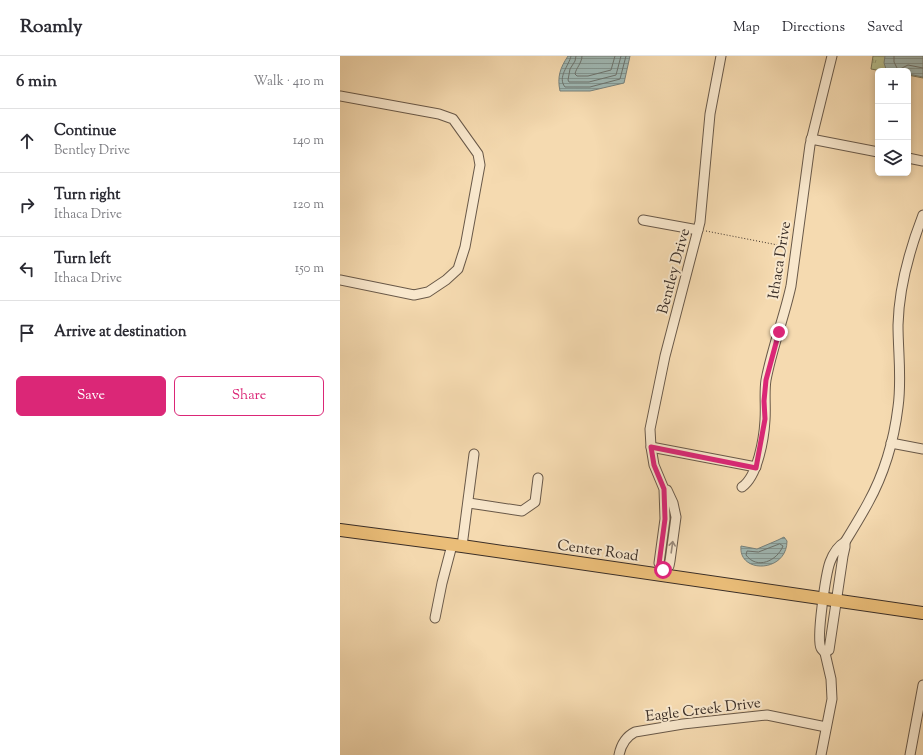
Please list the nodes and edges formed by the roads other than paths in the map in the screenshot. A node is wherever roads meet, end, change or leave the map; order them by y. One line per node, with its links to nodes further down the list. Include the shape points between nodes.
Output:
1 (722, 56): 10 (street, Bentley Drive, via 710,114)
2 (832, 56): 4 (street, Ithaca Drive)
3 (340, 96): 11 (street, via 453,119 478,154 480,165 465,247 458,269 446,280 428,292 414,295)
4 (811, 139): 5 (street); 16 (street, Ithaca Drive, via 791,286 766,380 765,419)
5 (875, 151)
6 (911, 159): 7 (street)
7 (923, 161)
8 (923, 216): 12 (street, via 909,254 901,288 898,325 900,391)
9 (642, 220): 10 (street)
10 (698, 230): 13 (street, Bentley Drive, via 665,356 651,423)
11 (340, 280)
12 (891, 443): 14 (street); 21 (street, via 876,487)
13 (651, 447): 16 (street); 23 (street, Bentley Drive, via 654,465 664,489 665,519 659,564)
14 (923, 449)
15 (474, 454): 19 (street)
16 (756, 468): 18 (street, Ithaca Drive)
17 (538, 478): 19 (street, via 535,502 522,510)
18 (742, 487)
19 (469, 503): 22 (street)
20 (340, 530): 22 (main road, Center Road)
21 (845, 542): 24 (street, via 840,544 830,562); 25 (street)
22 (457, 545): 23 (main road, Center Road); 27 (street, via 442,583)
23 (662, 572): 24 (main road, Center Road)
24 (824, 599): 25 (main road, Center Road); 28 (street, via 819,638)
25 (837, 601): 26 (main road, Center Road); 28 (street, via 829,650)
26 (923, 613)
27 (435, 618)
28 (825, 653): 30 (street, via 832,691)
29 (923, 685): 33 (street)
30 (826, 727): 31 (street, Eagle Creek Drive, via 767,715 669,726 631,733 622,743); 32 (street)
31 (619, 755)
32 (821, 755)
33 (910, 755)

